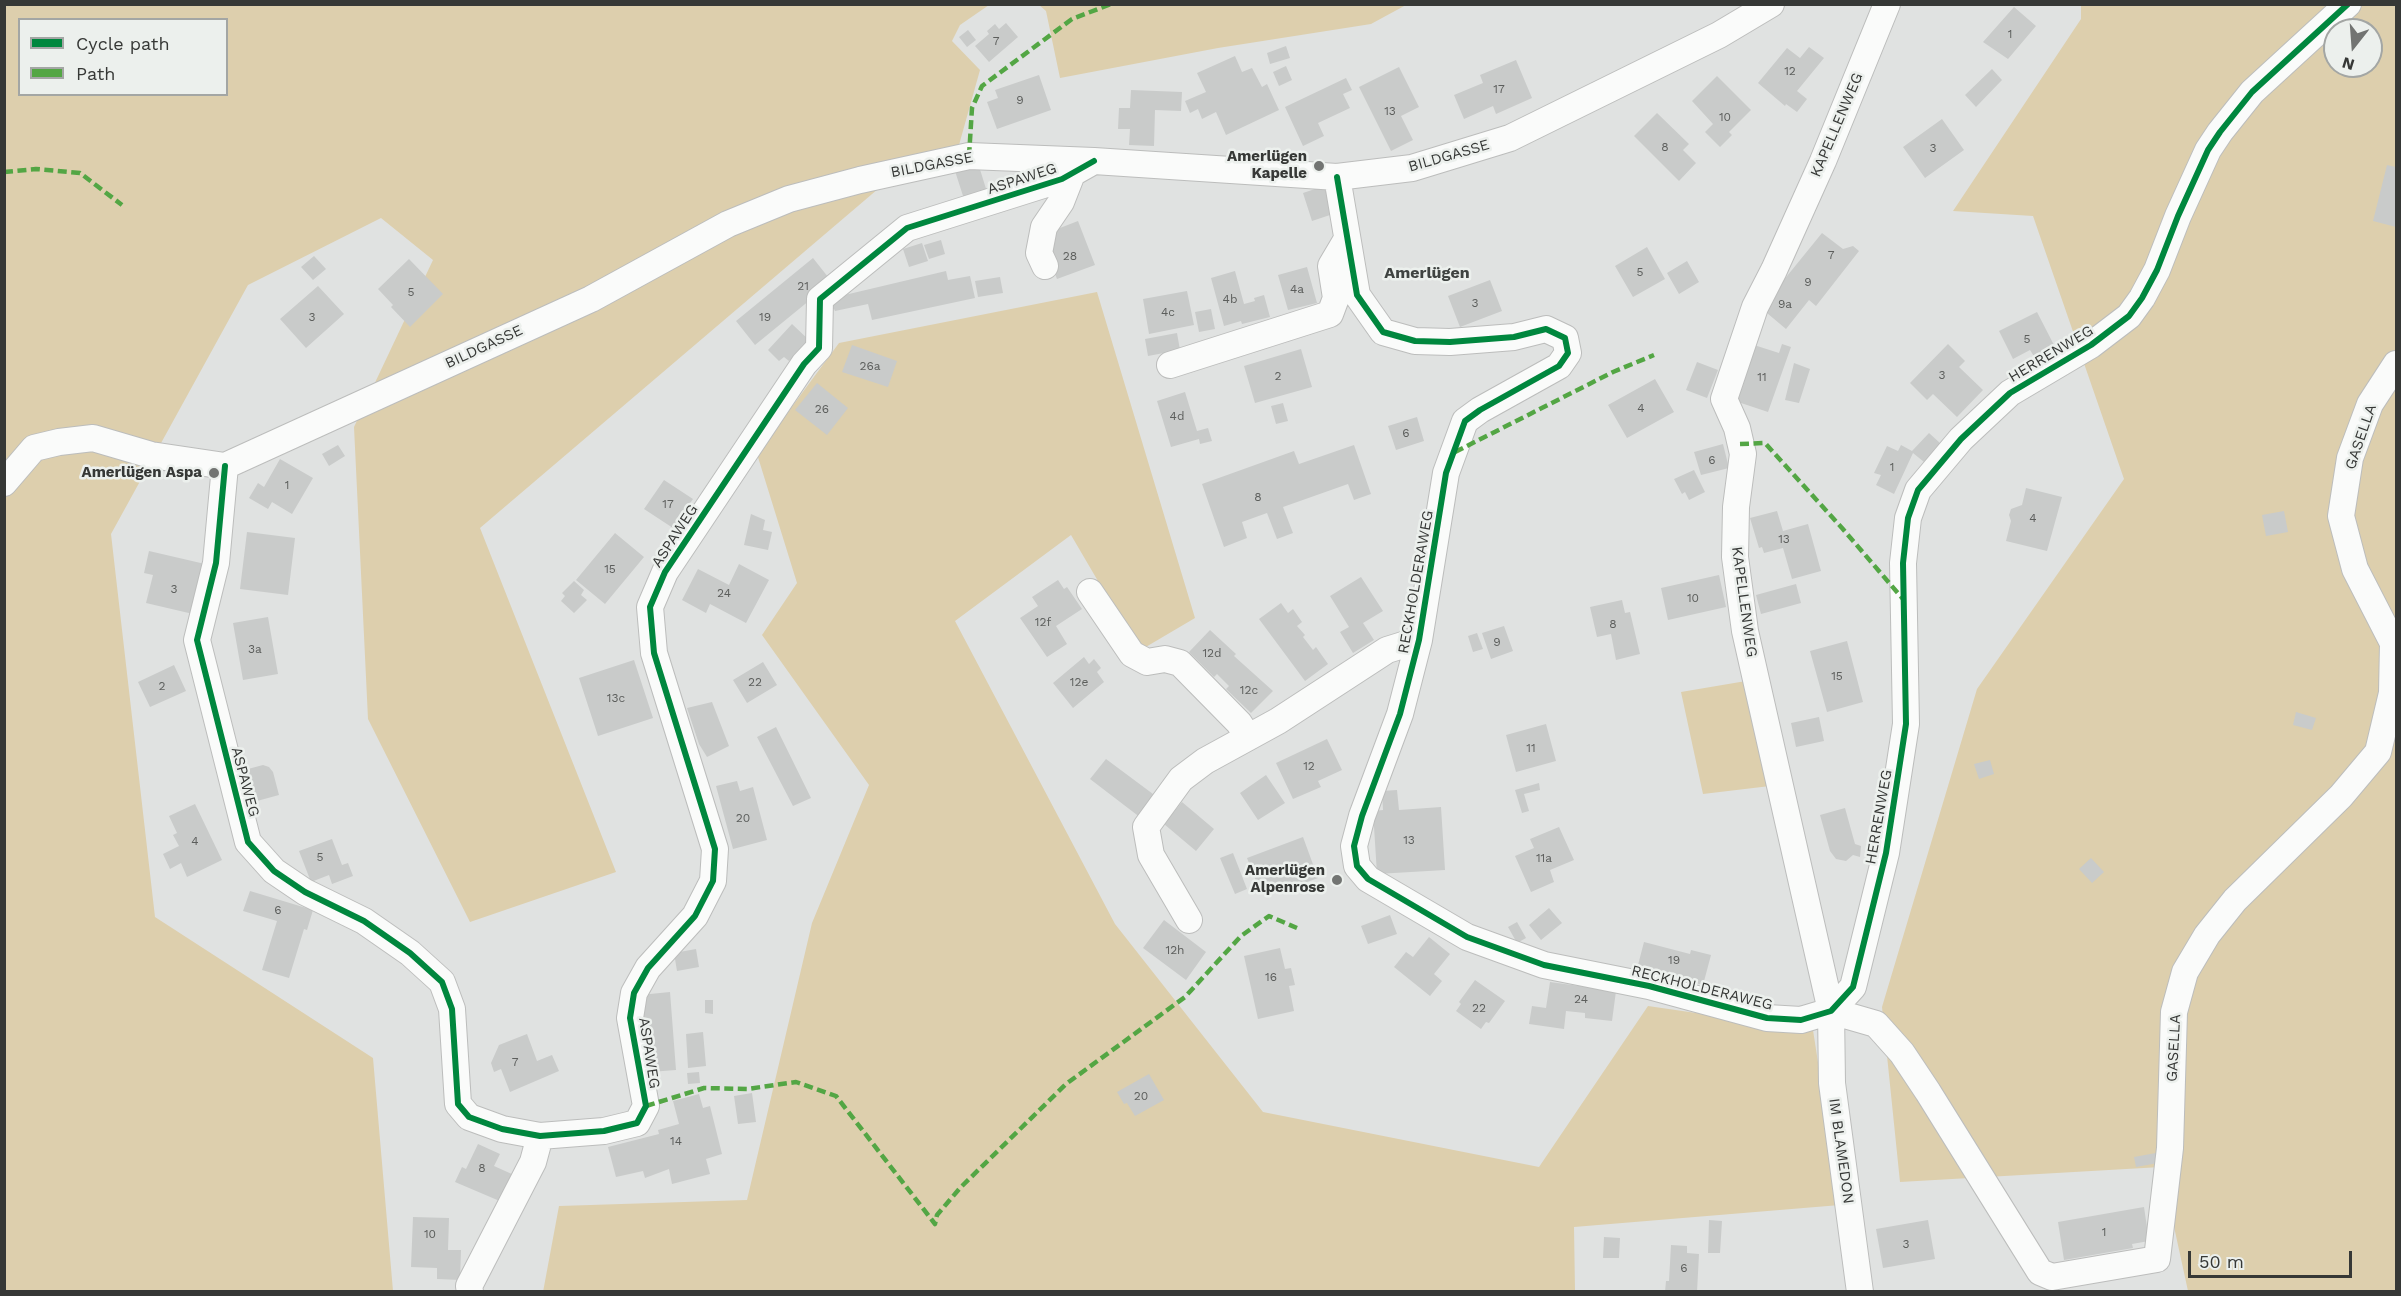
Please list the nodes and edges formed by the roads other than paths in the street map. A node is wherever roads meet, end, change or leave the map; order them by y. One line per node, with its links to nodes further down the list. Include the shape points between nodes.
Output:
1 (1771, 4): 6 (street, BILDGASSE, via 1719,35 1510,138 1412,168)
2 (1887, 4): 17 (street, KAPELLENWEG, via 1823,161 1755,307 1724,399 1743,454 1735,557 1745,631)
3 (2348, 4): 17 (street, HERRENWEG, via 2252,92 2220,132 2157,270 2129,316 2091,345 2010,393 1961,439 1918,490 1908,518 1903,563 1906,724 1897,789 1886,853 1853,987)
4 (1094, 161): 5 (street, ASPAWEG); 6 (street, BILDGASSE); 11 (street, BILDGASSE, via 969,156 789,199 728,224 591,298)
5 (1072, 174): 8 (street, via 1061,202 1044,227 1039,253); 18 (street, ASPAWEG, via 907,228 820,299 819,348 804,364 664,572 650,607 654,653 715,849 713,881 695,916 648,968 634,993 630,1018 646,1106 637,1123 603,1131)
6 (1337, 177): 7 (street, RECKHOLDERAWEG)
7 (1347, 239): 10 (street, via 1331,266 1336,298 1330,314); 14 (street, RECKHOLDERAWEG, via 1357,295 1383,332 1415,341 1450,342 1514,337 1546,329 1564,338 1568,353 1559,366 1465,421 1446,473)
8 (1045, 266)
9 (2397, 364): 17 (street, GASELLA, via 2370,404 2354,447 2341,516 2355,569 2393,644 2392,693 2378,752 2341,796 2235,900 2207,935 2186,972 2174,1012 2170,1149 2157,1258 2052,1277 2040,1272 1902,1053 1876,1024)
10 (1170, 365)
11 (225, 466): 12 (street, via 151,455 93,438 34,448); 18 (street, ASPAWEG, via 216,563 197,640 248,842 274,871 305,892 364,921 442,982 452,1009 458,1104 470,1117 502,1130)
12 (4, 483)
13 (1090, 591): 15 (street, via 1132,654 1147,662 1165,659 1180,663)
14 (1419, 640): 15 (street, RECKHOLDERAWEG, via 1387,650); 17 (street, RECKHOLDERAWEG, via 1400,714 1354,846 1357,866 1368,879 1467,937 1544,965 1648,986 1767,1018 1801,1020)
15 (1248, 737): 16 (street, RECKHOLDERAWEG, via 1181,779 1146,827 1151,855)
16 (1190, 920)
17 (1831, 1011): 20 (street, IM BLAMEDON, via 1832,1083)
18 (540, 1136): 19 (street, via 533,1162 469,1286)
19 (470, 1292)
20 (1860, 1292)

